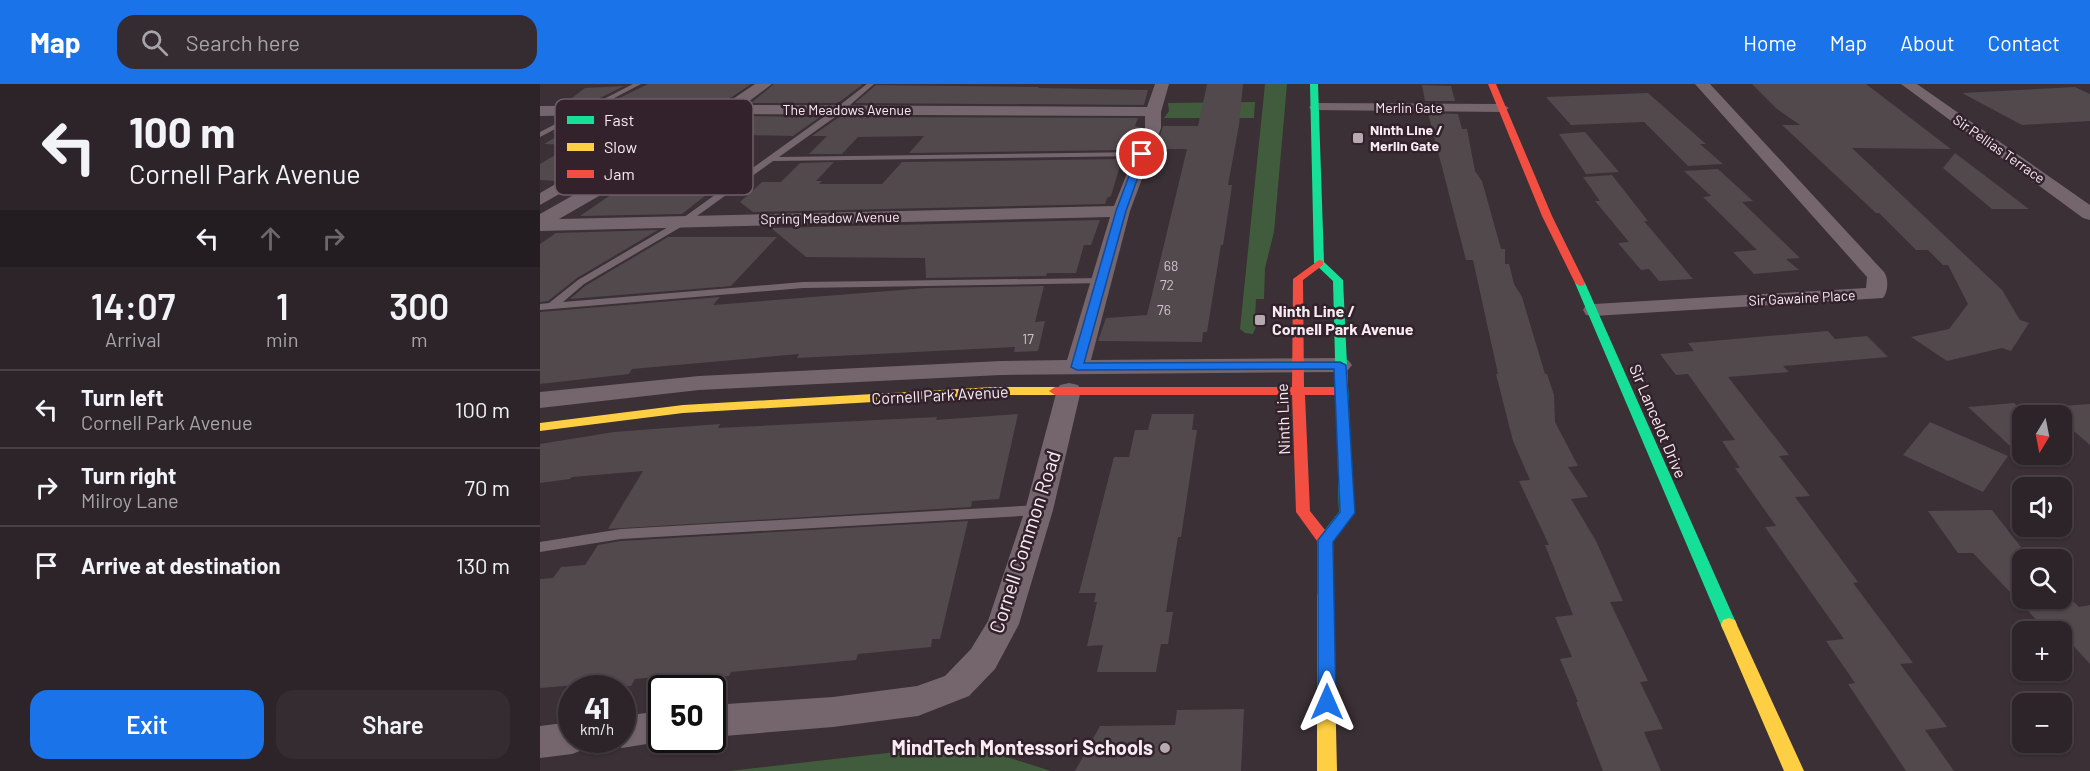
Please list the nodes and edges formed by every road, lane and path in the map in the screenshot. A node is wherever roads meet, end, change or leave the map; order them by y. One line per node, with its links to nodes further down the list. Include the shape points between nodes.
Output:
1 (638, 84): 9 (lane)
2 (765, 84): 10 (street)
3 (871, 84): 14 (lane)
4 (1162, 84): 17 (street, Cornell Common Road)
5 (1314, 84): 12 (street)
6 (1492, 84): 13 (street, Sir Lancelot Drive)
7 (1702, 84): 35 (street, Sir Gawaine Place, via 1877,276 1876,294)
8 (1908, 84): 28 (street, Sir Pellias Terrace)
9 (611, 99)
10 (731, 99)
11 (753, 104): 14 (street, The Meadows Avenue)
12 (1316, 108): 13 (street, Merlin Gate); 31 (street)
13 (1502, 108): 35 (street, Sir Lancelot Drive, via 1547,216)
14 (839, 110): 17 (street, The Meadows Avenue); 21 (lane)
15 (540, 111): 16 (street, The Meadows Avenue)
16 (555, 111)
17 (1153, 112): 20 (street, Cornell Common Road, via 1153,128)
18 (555, 128): 19 (lane)
19 (540, 135)
20 (1142, 154): 21 (lane); 27 (street, Cornell Common Road)
21 (770, 159): 22 (lane)
22 (753, 171)
23 (555, 191): 26 (street)
24 (589, 195): 30 (street)
25 (720, 195): 29 (lane)
26 (540, 200)
27 (1121, 211): 29 (street, Spring Meadow Avenue); 32 (street, Cornell Common Road)
28 (2090, 214)
29 (683, 222): 30 (street, Spring Meadow Avenue); 33 (lane, via 581,282)
30 (540, 224)
31 (1319, 263): 36 (street, Ninth Line, via 1298,279); 37 (street, via 1338,280)
32 (1102, 281): 33 (lane, via 803,285); 38 (street, Cornell Common Road)
33 (552, 306): 34 (lane)
34 (540, 307)
35 (1594, 310): 50 (street, Sir Lancelot Drive, via 1658,466)
36 (1297, 365): 37 (street, Cornell Park Avenue); 38 (street, Cornell Park Avenue); 39 (street, Ninth Line)
37 (1340, 365): 40 (street)
38 (1073, 378): 39 (street, Cornell Park Avenue); 41 (street, Cornell Park Avenue, via 1001,368 699,383); 42 (street, Cornell Park Avenue, via 993,391 683,409); 43 (street, Cornell Common Road)
39 (1298, 391): 40 (street, Cornell Park Avenue); 44 (street, Ninth Line, via 1303,512)
40 (1341, 391): 44 (street, via 1347,513)
41 (540, 400)
42 (540, 427)
43 (1039, 510): 45 (lane, via 621,534); 46 (street, Cornell Common Road, via 1003,624 983,659 957,686 918,700 833,712)
44 (1326, 540): 49 (street)
45 (540, 547)
46 (726, 719)
47 (558, 740): 48 (street)
48 (540, 742)
49 (1327, 771)
50 (1794, 771)

